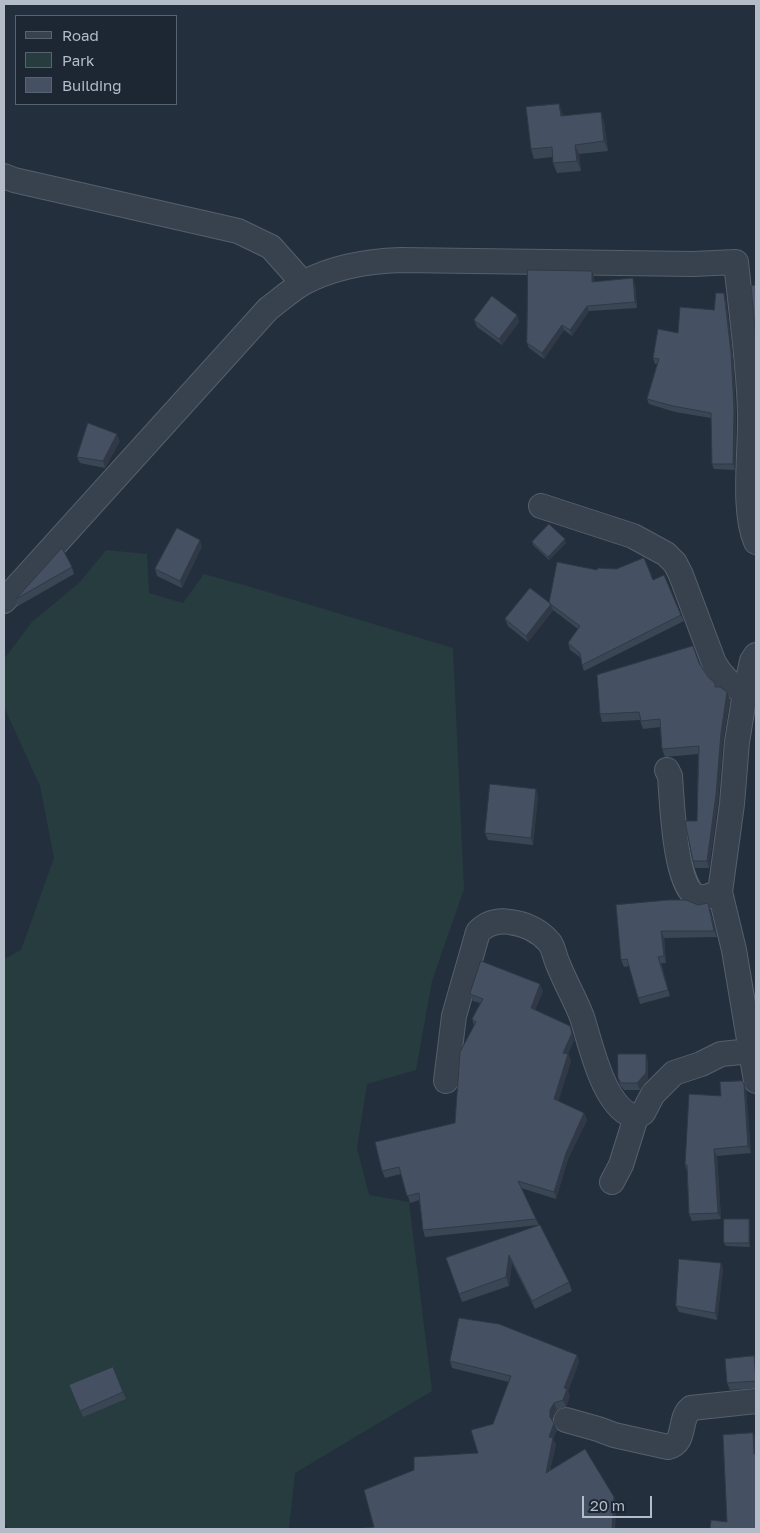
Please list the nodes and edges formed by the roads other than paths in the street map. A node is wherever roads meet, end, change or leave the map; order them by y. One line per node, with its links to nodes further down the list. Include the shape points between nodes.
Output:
1 (4, 176): 2 (street, via 238,231 270,247)
2 (303, 284): 4 (street, via 329,272 378,261 736,262 750,413 749,510); 5 (street, via 268,309)
3 (541, 506): 7 (street, via 633,536 666,554 681,575 714,663 731,685)
4 (756, 542)
5 (4, 601)
6 (756, 655): 7 (street)
7 (745, 693): 9 (street)
8 (667, 770): 9 (street, via 677,857 684,877 693,894 700,898)
9 (720, 892): 10 (street, via 734,950)
10 (751, 1051): 12 (street); 13 (street, via 721,1054 674,1073)
11 (446, 1081): 13 (street, via 454,1016 478,932 491,923 519,923 542,935 551,945 607,1090 627,1116)
12 (756, 1081)
13 (636, 1118): 14 (street)
14 (612, 1182)
15 (756, 1401): 16 (street, via 691,1408 684,1416 679,1440 668,1447)
16 (566, 1420)

